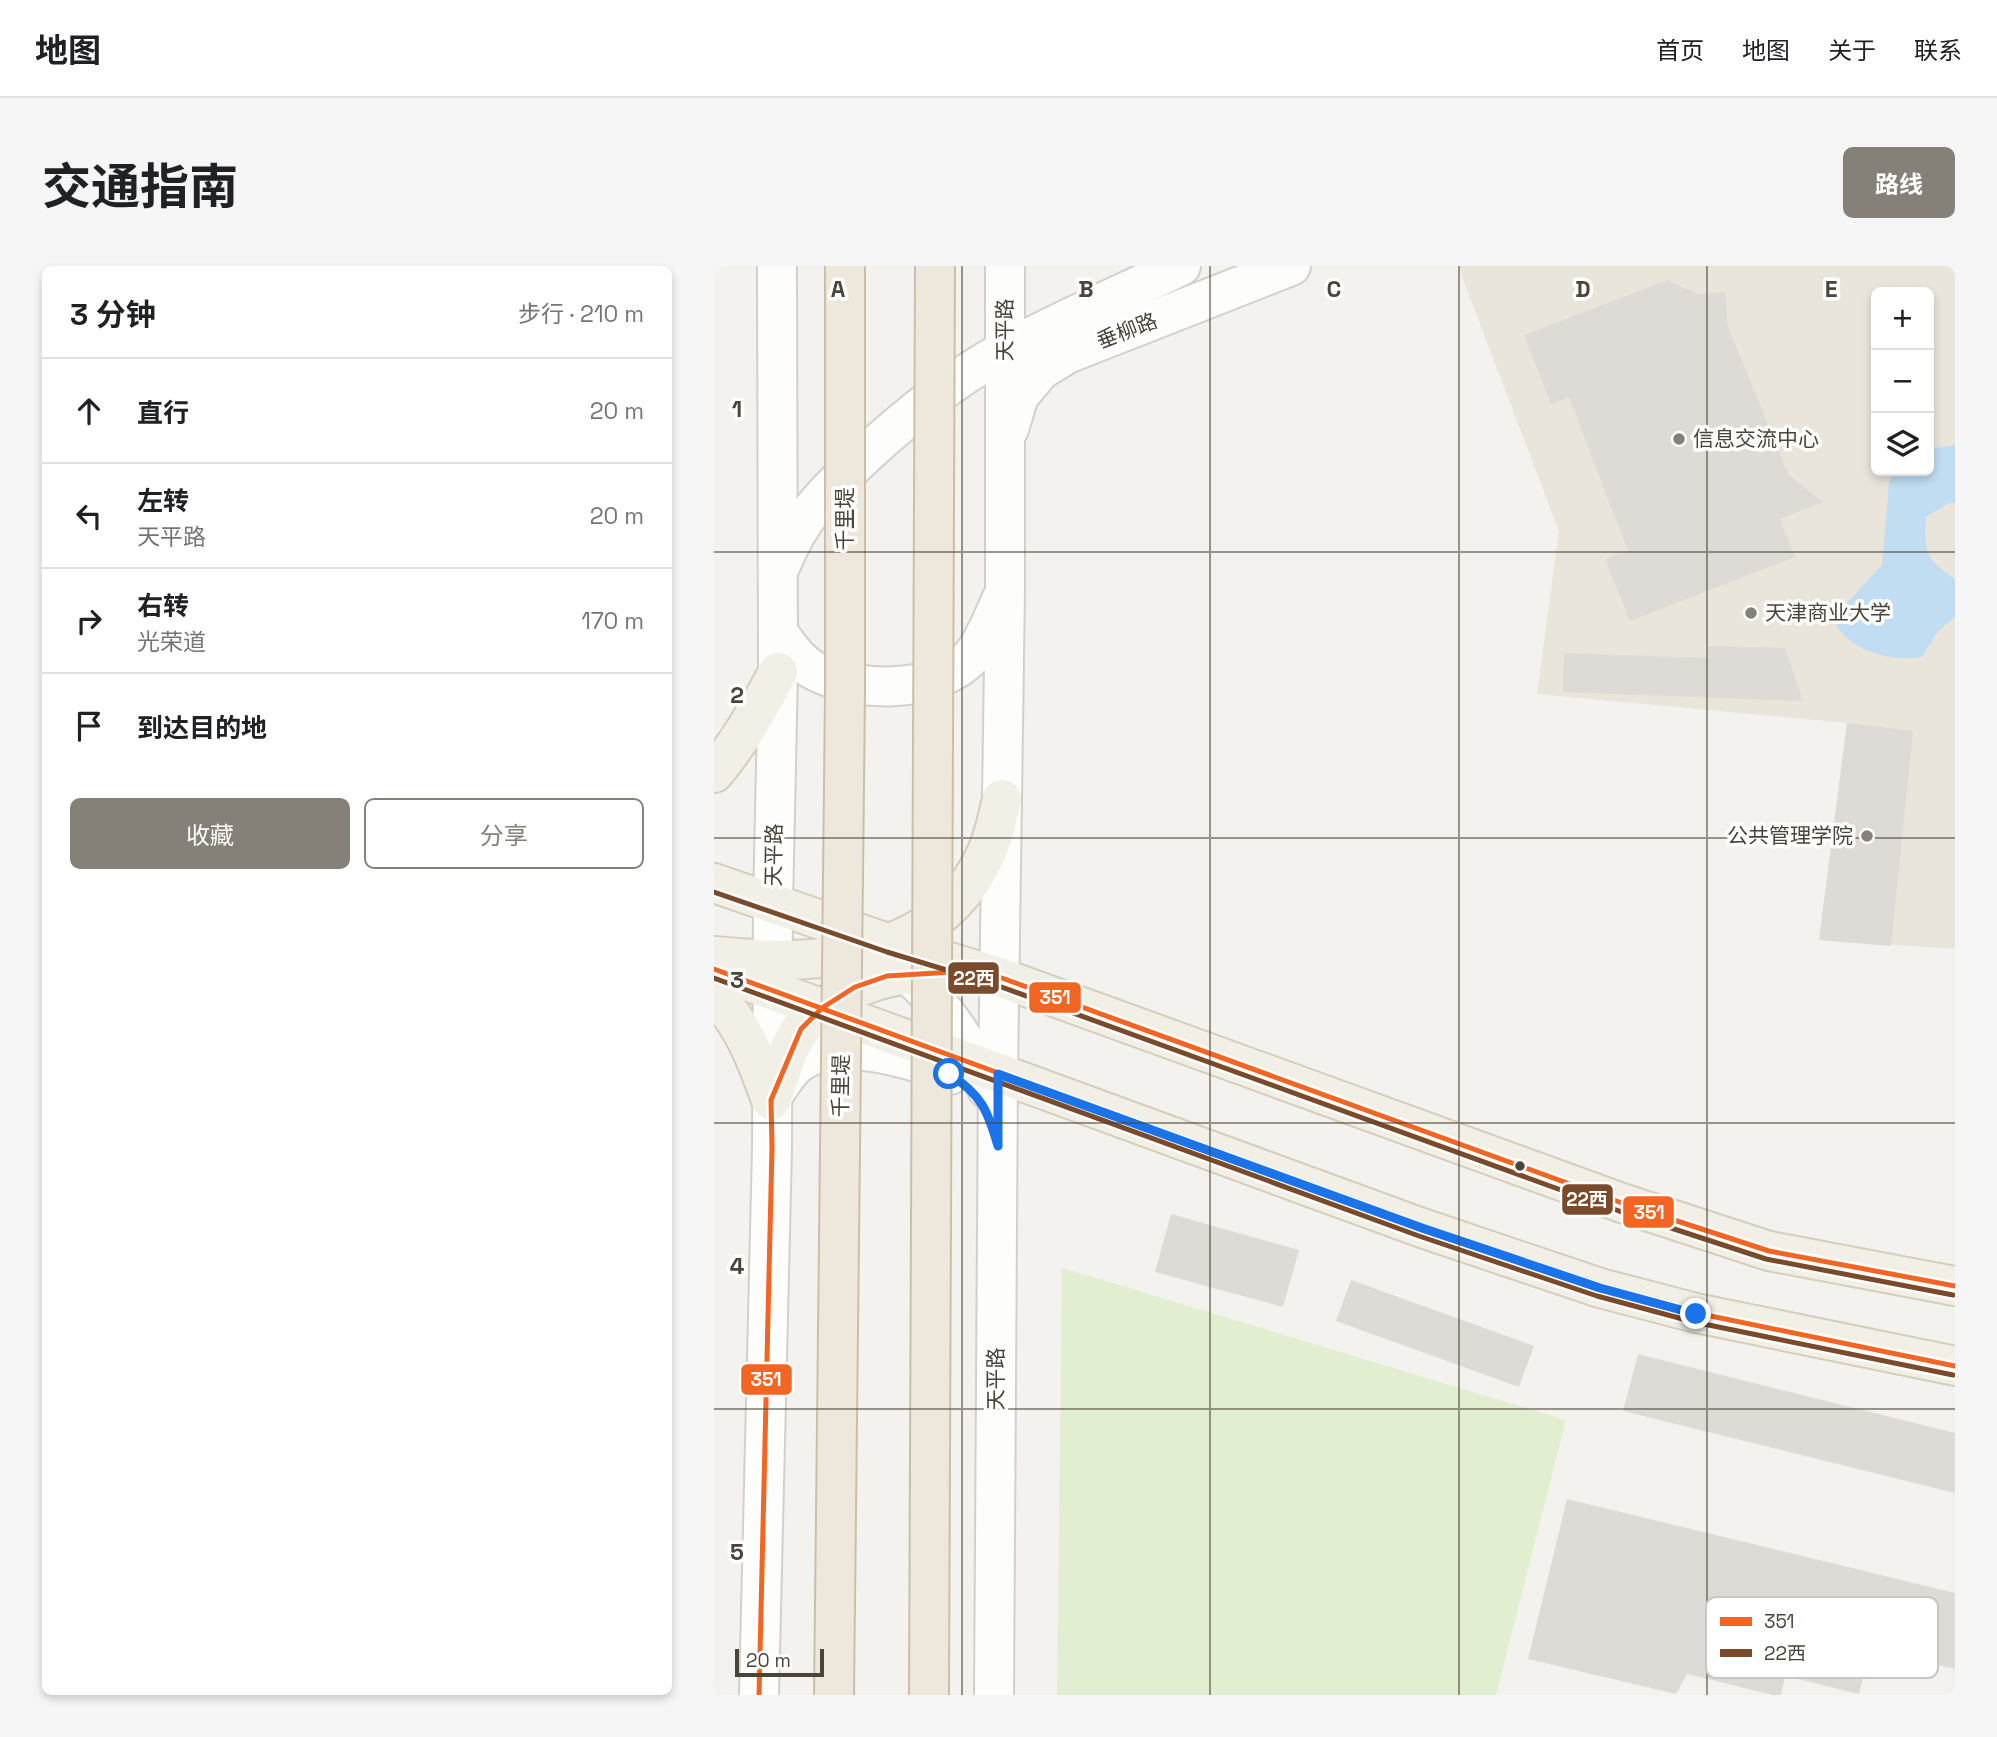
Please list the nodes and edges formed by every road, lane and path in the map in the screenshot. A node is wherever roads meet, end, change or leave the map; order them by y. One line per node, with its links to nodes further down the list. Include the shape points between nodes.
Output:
1 (777, 266): 11 (street, 天平路)
2 (845, 266): 32 (highway, 千里堤, bridge)
3 (935, 266): 33 (highway, bridge)
4 (1005, 266): 9 (street, 天平路)
5 (1181, 266): 7 (street, 垂柳路)
6 (1292, 266): 8 (street, 垂柳路)
7 (1134, 277): 8 (street, via 1127,318); 9 (street, 垂柳路)
8 (1105, 340): 10 (street, 垂柳路, via 1041,370 1019,396)
9 (1004, 351): 10 (street, 天平路); 11 (street, 垂柳路, via 897,425 828,490 807,514)
10 (1005, 441): 12 (street, 天平路)
11 (777, 573): 13 (street, 天平路)
12 (1005, 591): 13 (street, via 970,658 949,675 916,684 855,685 816,671 798,659); 16 (street, 天平路)
13 (778, 632): 14 (street, 天平路)
14 (778, 672): 15 (main road); 18 (street, 天平路)
15 (714, 773)
16 (1002, 799): 20 (main road, via 983,861 966,887 948,910); 23 (street, 天平路)
17 (714, 883): 18 (main road)
18 (773, 905): 20 (main road); 22 (street, 天平路)
19 (714, 956): 22 (main road)
20 (887, 956): 22 (main road, via 815,959); 23 (main road); 25 (main road, via 887,976 855,987); 26 (street, via 939,1004)
21 (714, 969): 22 (main road)
22 (773, 976): 25 (main road); 27 (street, 天平路)
23 (999, 977): 26 (street, 天平路); 29 (main road, via 1622,1203 1769,1251)
24 (714, 995): 27 (main road, via 750,1047)
25 (822, 1009): 26 (main road); 27 (main road, via 801,1029)
26 (988, 1071): 28 (street); 30 (main road, via 1600,1288 1696,1314)
27 (771, 1100): 28 (street, via 795,1066 817,1054 857,1051 890,1055 916,1061 967,1085 988,1114); 31 (street, 天平路)
28 (998, 1146): 34 (street, 天平路)
29 (1955, 1286)
30 (1955, 1366)
31 (759, 1695)
32 (834, 1695)
33 (929, 1695)
34 (995, 1695)

